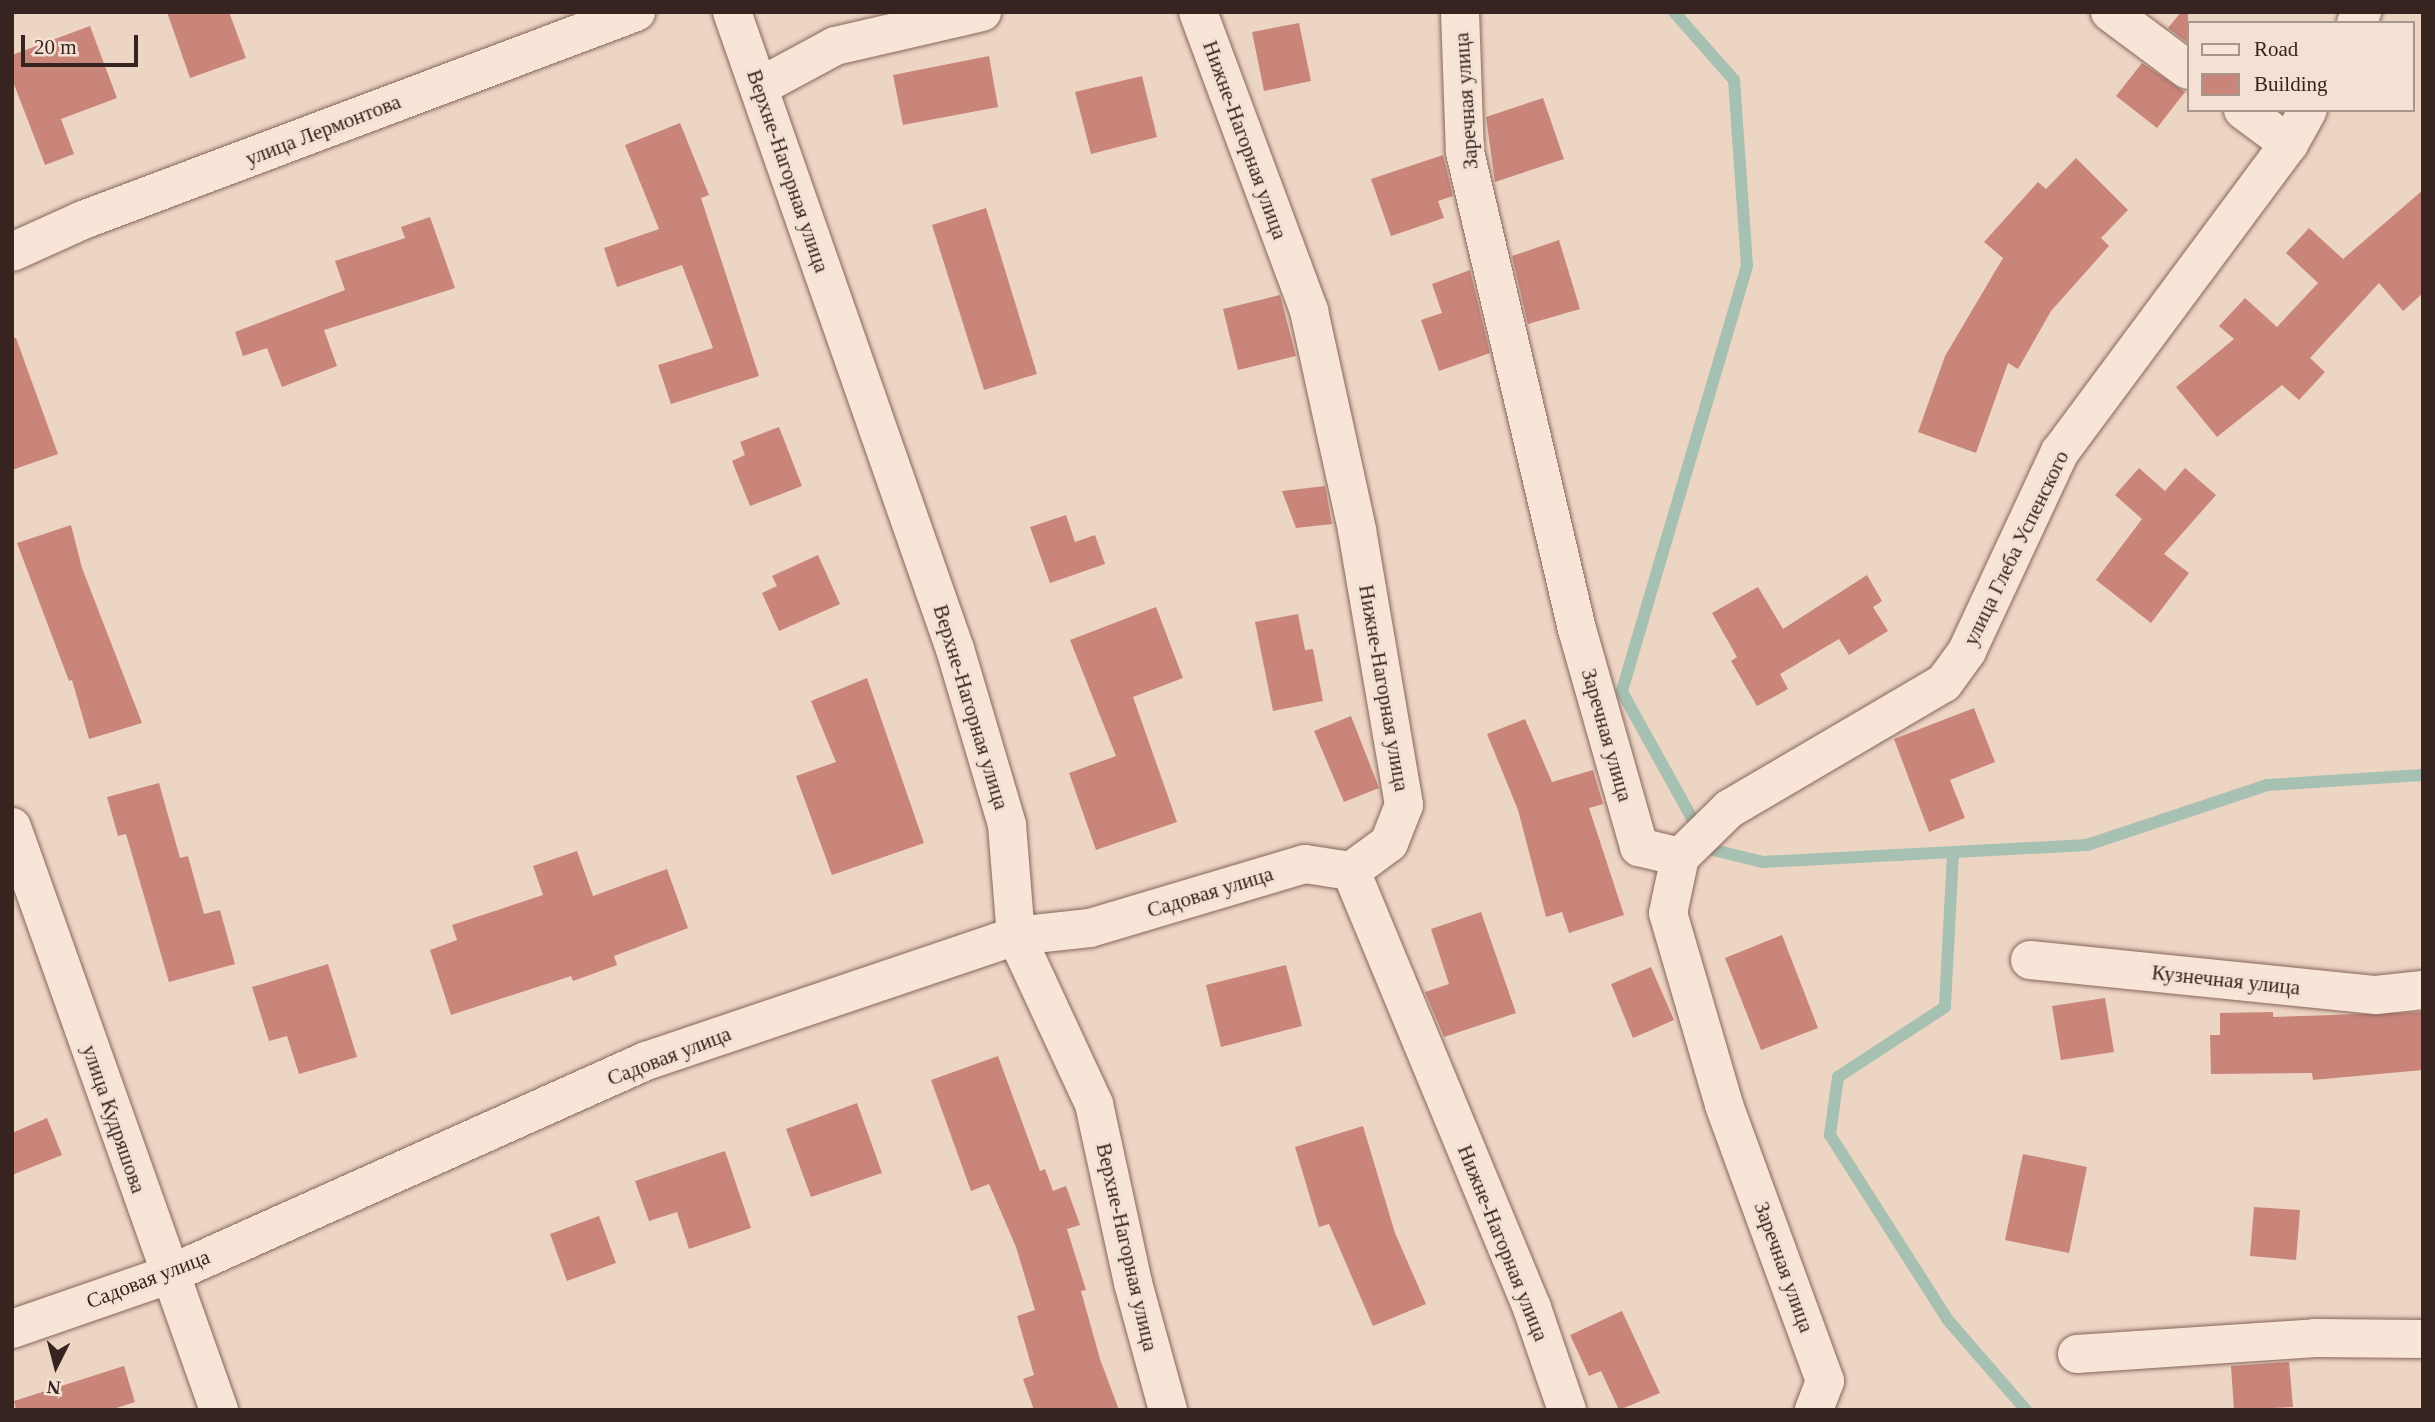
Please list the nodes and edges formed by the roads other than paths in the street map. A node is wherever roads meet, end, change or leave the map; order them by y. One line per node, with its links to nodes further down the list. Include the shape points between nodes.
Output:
1 (636, 12): 12 (street, улица Лермонтова, via 83,220)
2 (732, 12): 8 (street, Верхне-Нагорная улица)
3 (982, 12): 8 (street, via 835,46)
4 (1198, 12): 15 (street, Нижне-Нагорная улица, via 1309,311 1357,530 1404,805 1388,843)
5 (1460, 12): 14 (street, Заречная улица, via 1465,152 1577,629 1639,847)
6 (2110, 12): 7 (street)
7 (2186, 69)
8 (759, 87): 16 (street, Верхне-Нагорная улица, via 955,649 1007,825)
9 (2246, 112): 11 (street)
10 (2307, 112): 11 (street, улица Глеба Успенского)
11 (2289, 144): 14 (street, улица Глеба Успенского, via 2060,452 1967,651 1944,683 1729,809)
12 (12, 252)
13 (12, 827): 19 (street, улица Кудряшова)
14 (1679, 857): 26 (street, Заречная улица, via 1668,913 1724,1105 1825,1381)
15 (1351, 871): 16 (street, Садовая улица, via 1305,864 1090,928); 25 (street, Нижне-Нагорная улица, via 1532,1308)
16 (1016, 936): 19 (street, Садовая улица, via 646,1062); 24 (street, Верхне-Нагорная улица, via 1094,1104 1133,1283)
17 (2030, 960): 18 (street, Кузнечная улица, via 2376,995)
18 (2423, 990)
19 (168, 1275): 20 (street, Садовая улица); 23 (street, улица Кудряшова)
20 (12, 1329)
21 (2423, 1339): 22 (street, via 2315,1338)
22 (2077, 1354)
23 (219, 1410)
24 (1168, 1410)
25 (1567, 1410)
26 (1814, 1410)

